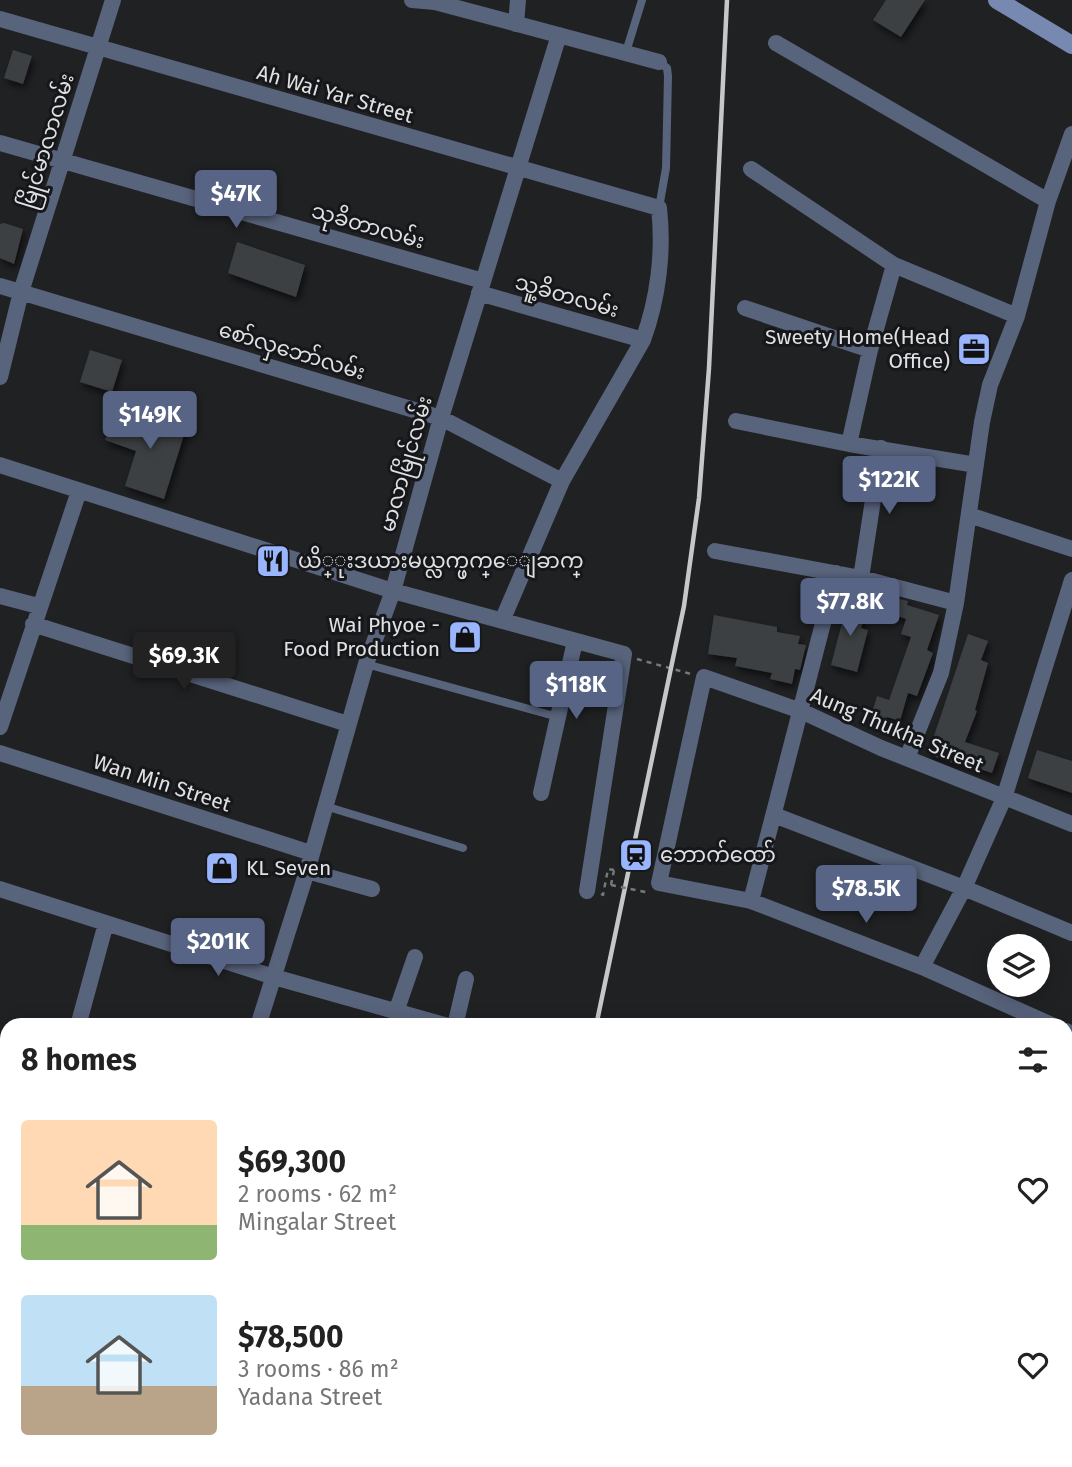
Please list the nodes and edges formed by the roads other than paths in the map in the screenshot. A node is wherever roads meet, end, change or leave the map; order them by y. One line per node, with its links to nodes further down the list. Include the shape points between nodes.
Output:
1 (113, 0): 12 (street, မြိုင်မာလာလမ်း)
2 (412, 0): 6 (street)
3 (518, 0): 8 (street)
4 (642, 0): 13 (lane)
5 (997, 0): 11 (main road)
6 (432, 1): 8 (street)
7 (0, 19): 12 (street, Ah Wai Yar Street)
8 (516, 24): 9 (street)
9 (559, 35): 13 (street); 18 (street, မာလာမြိုင်လမ်း)
10 (776, 43): 20 (street)
11 (1072, 45)
12 (98, 48): 17 (street, မြိုင်မာလာလမ်း); 18 (street, Ah Wai Yar Street)
13 (625, 52): 14 (street)
14 (659, 61): 21 (lane, via 668,76 666,168)
15 (1072, 134): 20 (street)
16 (0, 143): 17 (street, သုခိတာလမ်း)
17 (63, 162): 24 (street, သုခိတာလမ်း); 25 (street, မြိုင်မာလာလမ်း)
18 (517, 167): 21 (street, Ah Wai Yar Street); 24 (street, မာလာမြိုင်လမ်း)
19 (751, 169): 22 (street)
20 (1048, 201): 27 (street)
21 (659, 208): 28 (street, via 658,282)
22 (894, 265): 27 (street); 29 (street)
23 (0, 286): 25 (street, စော်လှဘော်လမ်း)
24 (481, 287): 28 (street, သူ့ခိတလမ်း); 31 (street, မာလာမြိုင်လမ်း)
25 (22, 292): 30 (street, မြိုင်မာလာလမ်း); 31 (street, စော်လှဘော်လမ်း)
26 (745, 308): 29 (street)
27 (1017, 316): 36 (street, via 990,385)
28 (643, 340): 37 (street)
29 (870, 350): 33 (street)
30 (0, 377)
31 (441, 418): 37 (street, စော်လှဘော်လမ်း); 45 (street, မာလာမြိုင်လမ်း)
32 (736, 421): 33 (street)
33 (849, 444): 34 (street)
34 (881, 448): 36 (street); 43 (street)
35 (0, 465): 38 (street)
36 (976, 465): 39 (street)
37 (562, 481): 49 (street)
38 (79, 491): 45 (street); 48 (street)
39 (969, 514): 40 (street); 47 (street)
40 (1072, 549)
41 (715, 551): 42 (street)
42 (836, 573): 43 (street); 53 (street)
43 (861, 578): 47 (street)
44 (1072, 580): 60 (street)
45 (393, 591): 49 (street); 52 (street, မာလာမြိုင်လမ်း)
46 (0, 596): 48 (street)
47 (956, 603): 58 (street, via 941,673)
48 (38, 606): 50 (street)
49 (502, 621): 51 (street)
50 (33, 624): 55 (street); 56 (street)
51 (575, 641): 54 (street); 70 (street, via 624,653)
52 (366, 664): 54 (lane); 55 (street, မာလာမြိုင်လမ်း)
53 (801, 711): 58 (street, Aung Thukha Street); 62 (street); 71 (street, Aung Thukha Street, via 704,677 654,888)
54 (558, 717): 59 (street)
55 (348, 724): 61 (street, မာလာမြိုင်လမ်း)
56 (0, 727)
57 (0, 753): 65 (street, Wan Min Street)
58 (908, 758): 60 (street, Aung Thukha Street)
59 (541, 793)
60 (1004, 798): 63 (street, Aung Thukha Street); 68 (street)
61 (324, 805): 64 (lane); 65 (street, မာလာမြိုင်လမ်း)
62 (774, 815): 68 (street); 71 (street)
63 (1072, 824)
64 (463, 848)
65 (311, 853): 66 (street, မာလာမြိုင်လမ်း)
66 (307, 871): 67 (street); 76 (street, မာလာမြိုင်လမ်း)
67 (372, 888)
68 (964, 888): 73 (street); 75 (street)
69 (0, 889): 72 (street)
70 (587, 891)
71 (751, 901): 75 (street)
72 (106, 923): 76 (street); 79 (street)
73 (1072, 933)
74 (415, 957): 78 (street)
75 (922, 967): 83 (street)
76 (274, 977): 78 (street); 80 (street, မာလာမြိုင်လမ်း)
77 (466, 979): 82 (street)
78 (396, 1012): 81 (street)
79 (80, 1018)
80 (261, 1018)
81 (418, 1018)
82 (456, 1018)
83 (1036, 1018)

